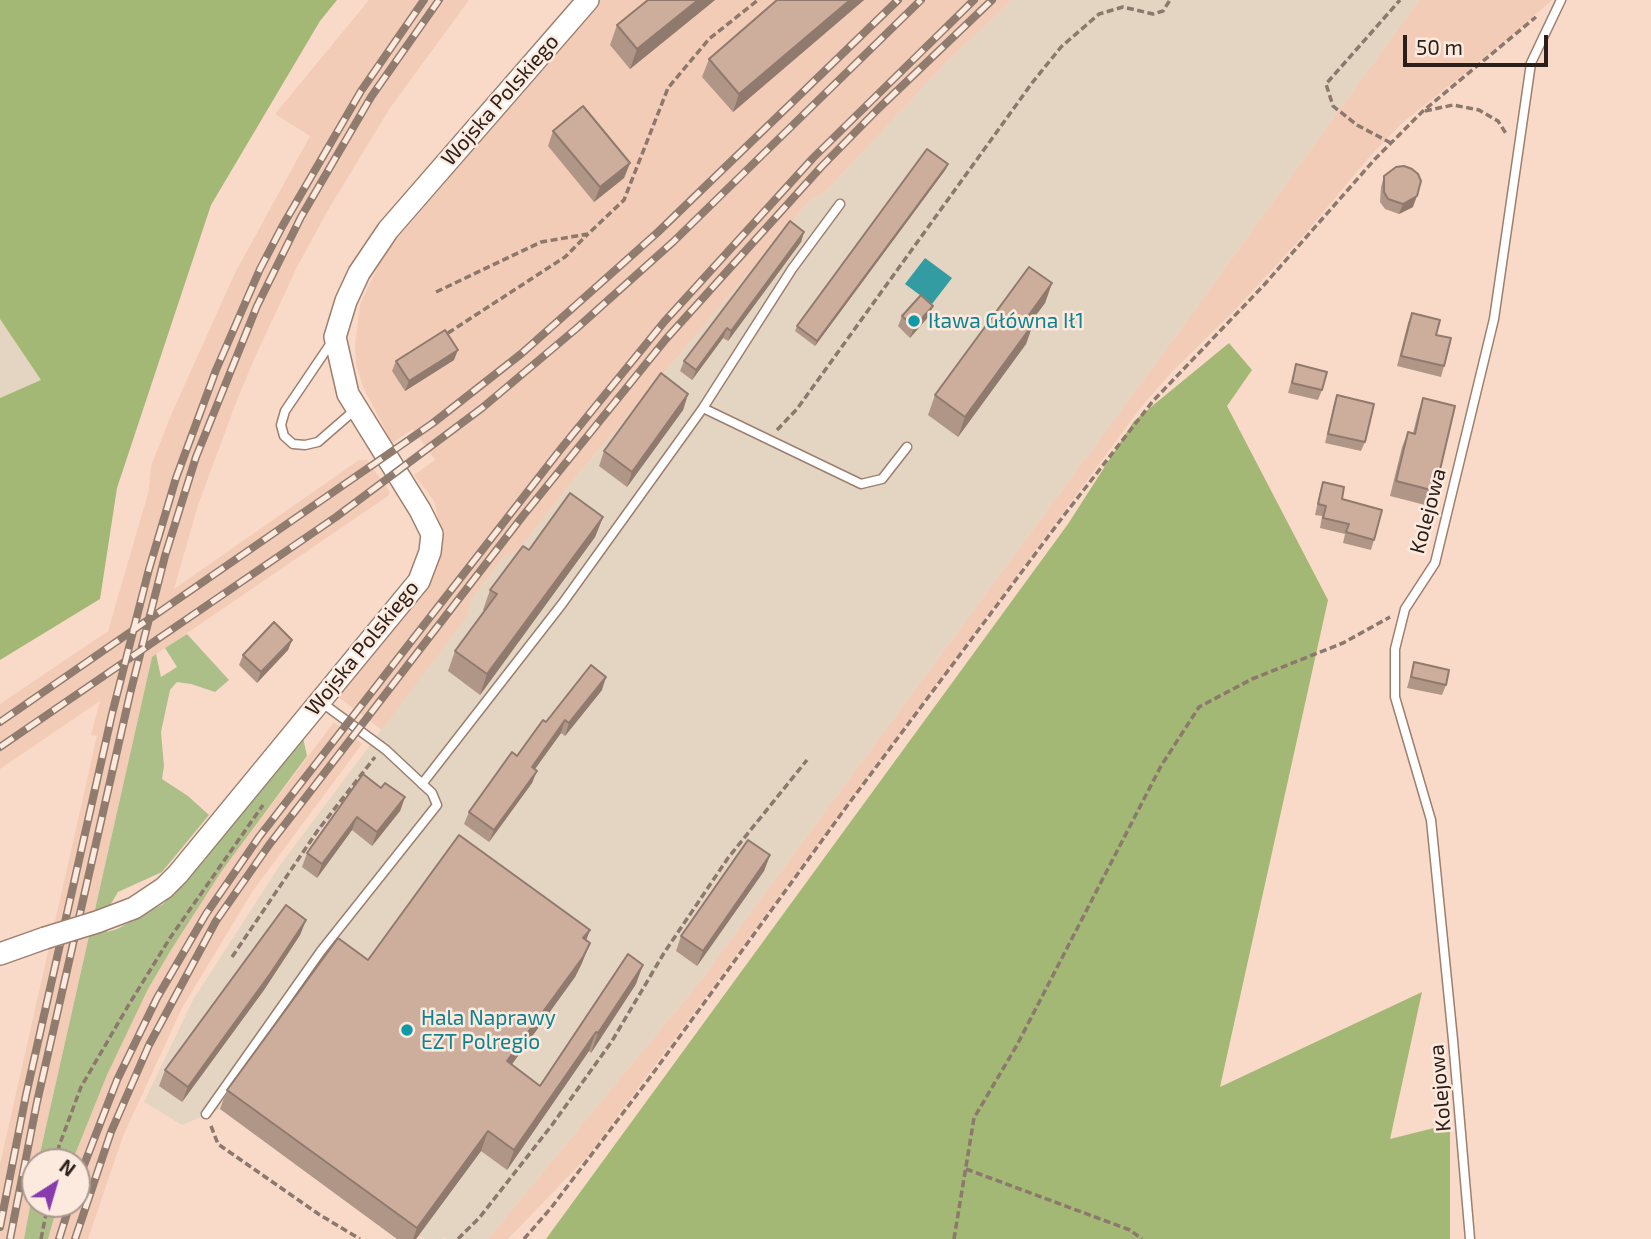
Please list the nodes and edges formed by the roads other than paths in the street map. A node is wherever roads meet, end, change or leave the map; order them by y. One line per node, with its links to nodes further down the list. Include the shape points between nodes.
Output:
1 (588, 0): 4 (street, Wojska Polskiego, via 388,230 345,301)
2 (1561, 0): 12 (lane, Kolejowa, via 1531,63 1494,319 1434,563 1405,609 1395,649 1395,697 1431,820)
3 (840, 204): 6 (lane, via 792,269)
4 (335, 337): 5 (street, Wojska Polskiego, via 348,394); 5 (lane, via 285,411 284,436 293,444 318,442)
5 (357, 408): 8 (street, Wojska Polskiego, via 420,510 432,534 430,551 419,581)
6 (703, 408): 7 (lane, via 861,484 882,479); 9 (lane, via 554,614)
7 (907, 447)
8 (319, 701): 9 (lane, via 383,748); 10 (street, Wojska Polskiego, bridge, via 171,881 134,908)
9 (422, 784): 11 (lane, via 437,805 321,951)
10 (0, 954)
11 (205, 1114)
12 (1470, 1239)

